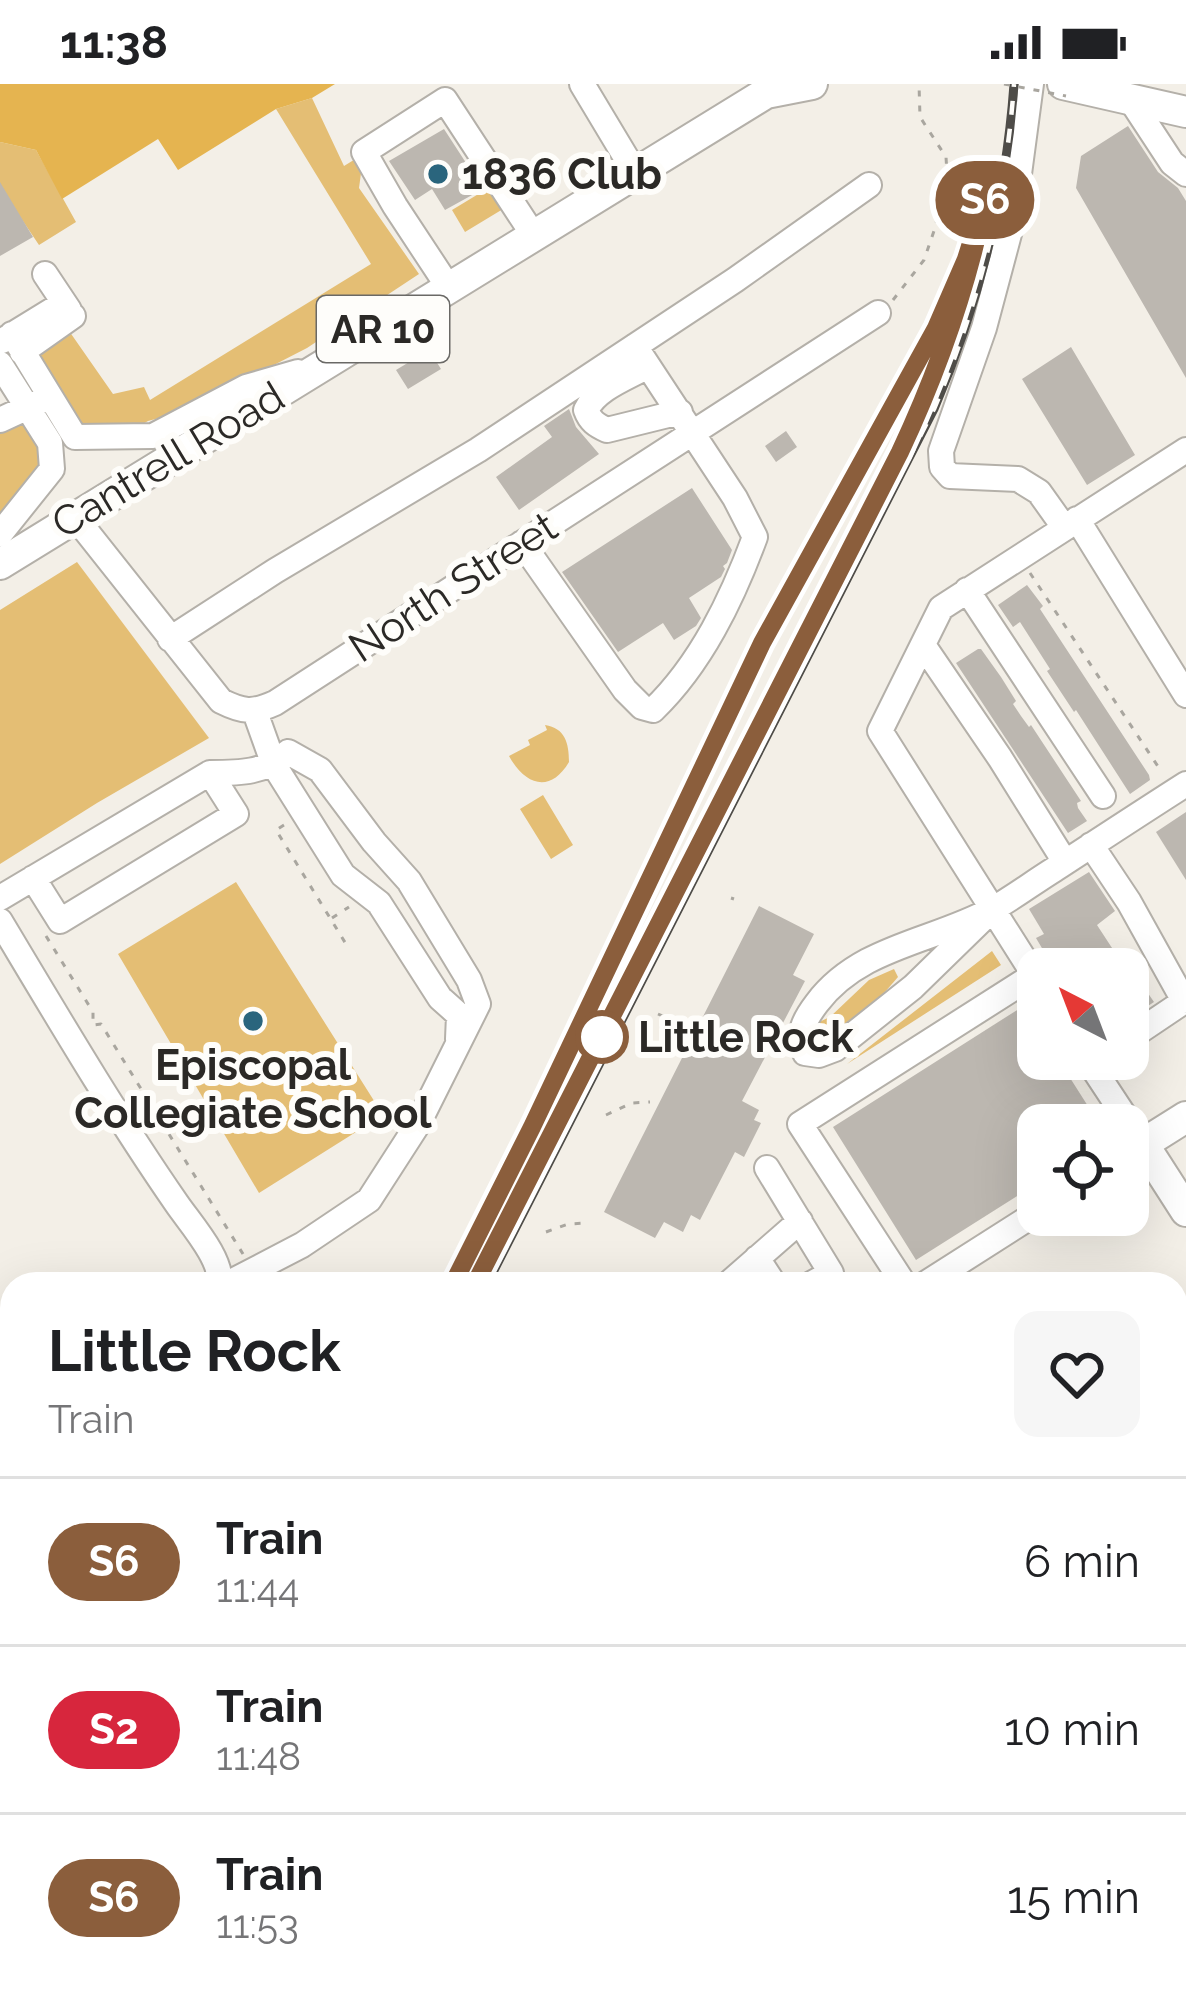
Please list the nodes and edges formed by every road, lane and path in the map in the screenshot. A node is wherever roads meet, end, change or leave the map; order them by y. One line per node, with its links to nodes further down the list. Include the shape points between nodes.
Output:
1 (582, 84): 11 (street)
2 (812, 84): 6 (main road, AR 10)
3 (919, 84): 16 (path, via 920,117 946,157 947,173 924,260)
4 (1004, 84): 7 (path, bridge)
5 (1031, 84): 25 (street, via 1013,219 942,467 950,476 1018,479)
6 (771, 89): 11 (main road, Cantrell Road / AR 10)
7 (1067, 89): 8 (main road)
8 (1130, 99): 9 (main road); 10 (street, via 1172,163)
9 (1186, 112)
10 (1186, 170)
11 (635, 174): 13 (main road, Cantrell Road / AR 10)
12 (869, 185): 18 (street)
13 (534, 236): 15 (main road, Cantrell Road / AR 10); 15 (street, via 445,100 364,152)
14 (45, 274): 17 (street, via 69,310)
15 (449, 288): 19 (main road, Cantrell Road / AR 10)
16 (878, 314): 22 (street, North Street)
17 (9, 348): 20 (street)
18 (642, 356): 22 (street); 22 (street, via 589,402 589,418 607,430); 33 (street)
19 (324, 365): 20 (street, via 246,387 153,436 75,437); 24 (main road, Cantrell Road / AR 10)
20 (38, 402): 21 (street); 26 (street, via 52,469)
21 (0, 420)
22 (686, 422): 27 (street, North Street); 27 (street, via 755,537 692,665 653,710 625,690)
23 (1186, 450): 25 (street)
24 (75, 517): 28 (main road, Cantrell Road / AR 10); 33 (street)
25 (1070, 523): 30 (street); 41 (street)
26 (0, 535)
27 (522, 543): 43 (street, North Street)
28 (0, 564)
29 (1030, 572): 31 (path)
30 (967, 590): 34 (street, via 941,608); 53 (street)
31 (1068, 630): 32 (path); 35 (path)
32 (1061, 635)
33 (170, 639): 43 (street, via 221,701)
34 (923, 645): 56 (street); 60 (street, via 880,731)
35 (1082, 652): 36 (path); 37 (path)
36 (1075, 657)
37 (1097, 674): 38 (path); 39 (path)
38 (1089, 680)
39 (1103, 683): 40 (path); 42 (path)
40 (1096, 689)
41 (1186, 695)
42 (1120, 708): 44 (path); 45 (path)
43 (255, 712): 49 (street)
44 (1112, 713)
45 (1134, 730): 46 (path); 47 (path)
46 (1126, 736)
47 (1148, 751): 48 (path); 50 (path)
48 (1139, 757)
49 (274, 765): 51 (street); 71 (street, via 343,875 379,903 459,1015); 71 (street, via 289,752 320,770 409,881 478,1004)
50 (1159, 768)
51 (210, 772): 57 (street); 57 (street, via 236,814 60,921)
52 (1186, 784): 55 (street)
53 (1103, 796)
54 (276, 830): 61 (path)
55 (1091, 845): 56 (street); 67 (street)
56 (1065, 862): 60 (street)
57 (32, 878): 58 (street)
58 (0, 898)
59 (361, 900): 61 (path)
60 (992, 910): 60 (street, via 856,966 805,1019 805,1053 835,1049); 65 (street)
61 (331, 919): 64 (path)
62 (0, 921): 85 (street)
63 (43, 932): 84 (path, via 94,1012 93,1024 101,1024)
64 (346, 944)
65 (1017, 949)
66 (1017, 990): 90 (street, via 800,1124)
67 (1185, 1000): 70 (street)
68 (658, 1014): 69 (path)
69 (667, 1018)
70 (1149, 1025)
71 (458, 1041): 84 (street, via 369,1200)
72 (650, 1102): 73 (path)
73 (606, 1115)
74 (1186, 1117): 75 (main road)
75 (1149, 1140)
76 (1149, 1166): 78 (main road)
77 (767, 1168): 79 (street)
78 (1186, 1211)
79 (800, 1221): 83 (street); 89 (street)
80 (587, 1223): 82 (path)
81 (1017, 1225): 91 (street)
82 (546, 1232)
83 (757, 1258): 87 (street); 88 (street)
84 (254, 1270): 86 (street)
85 (220, 1272)
86 (250, 1272)
87 (741, 1272)
88 (766, 1272)
89 (830, 1272)
90 (896, 1272)
91 (944, 1272)

